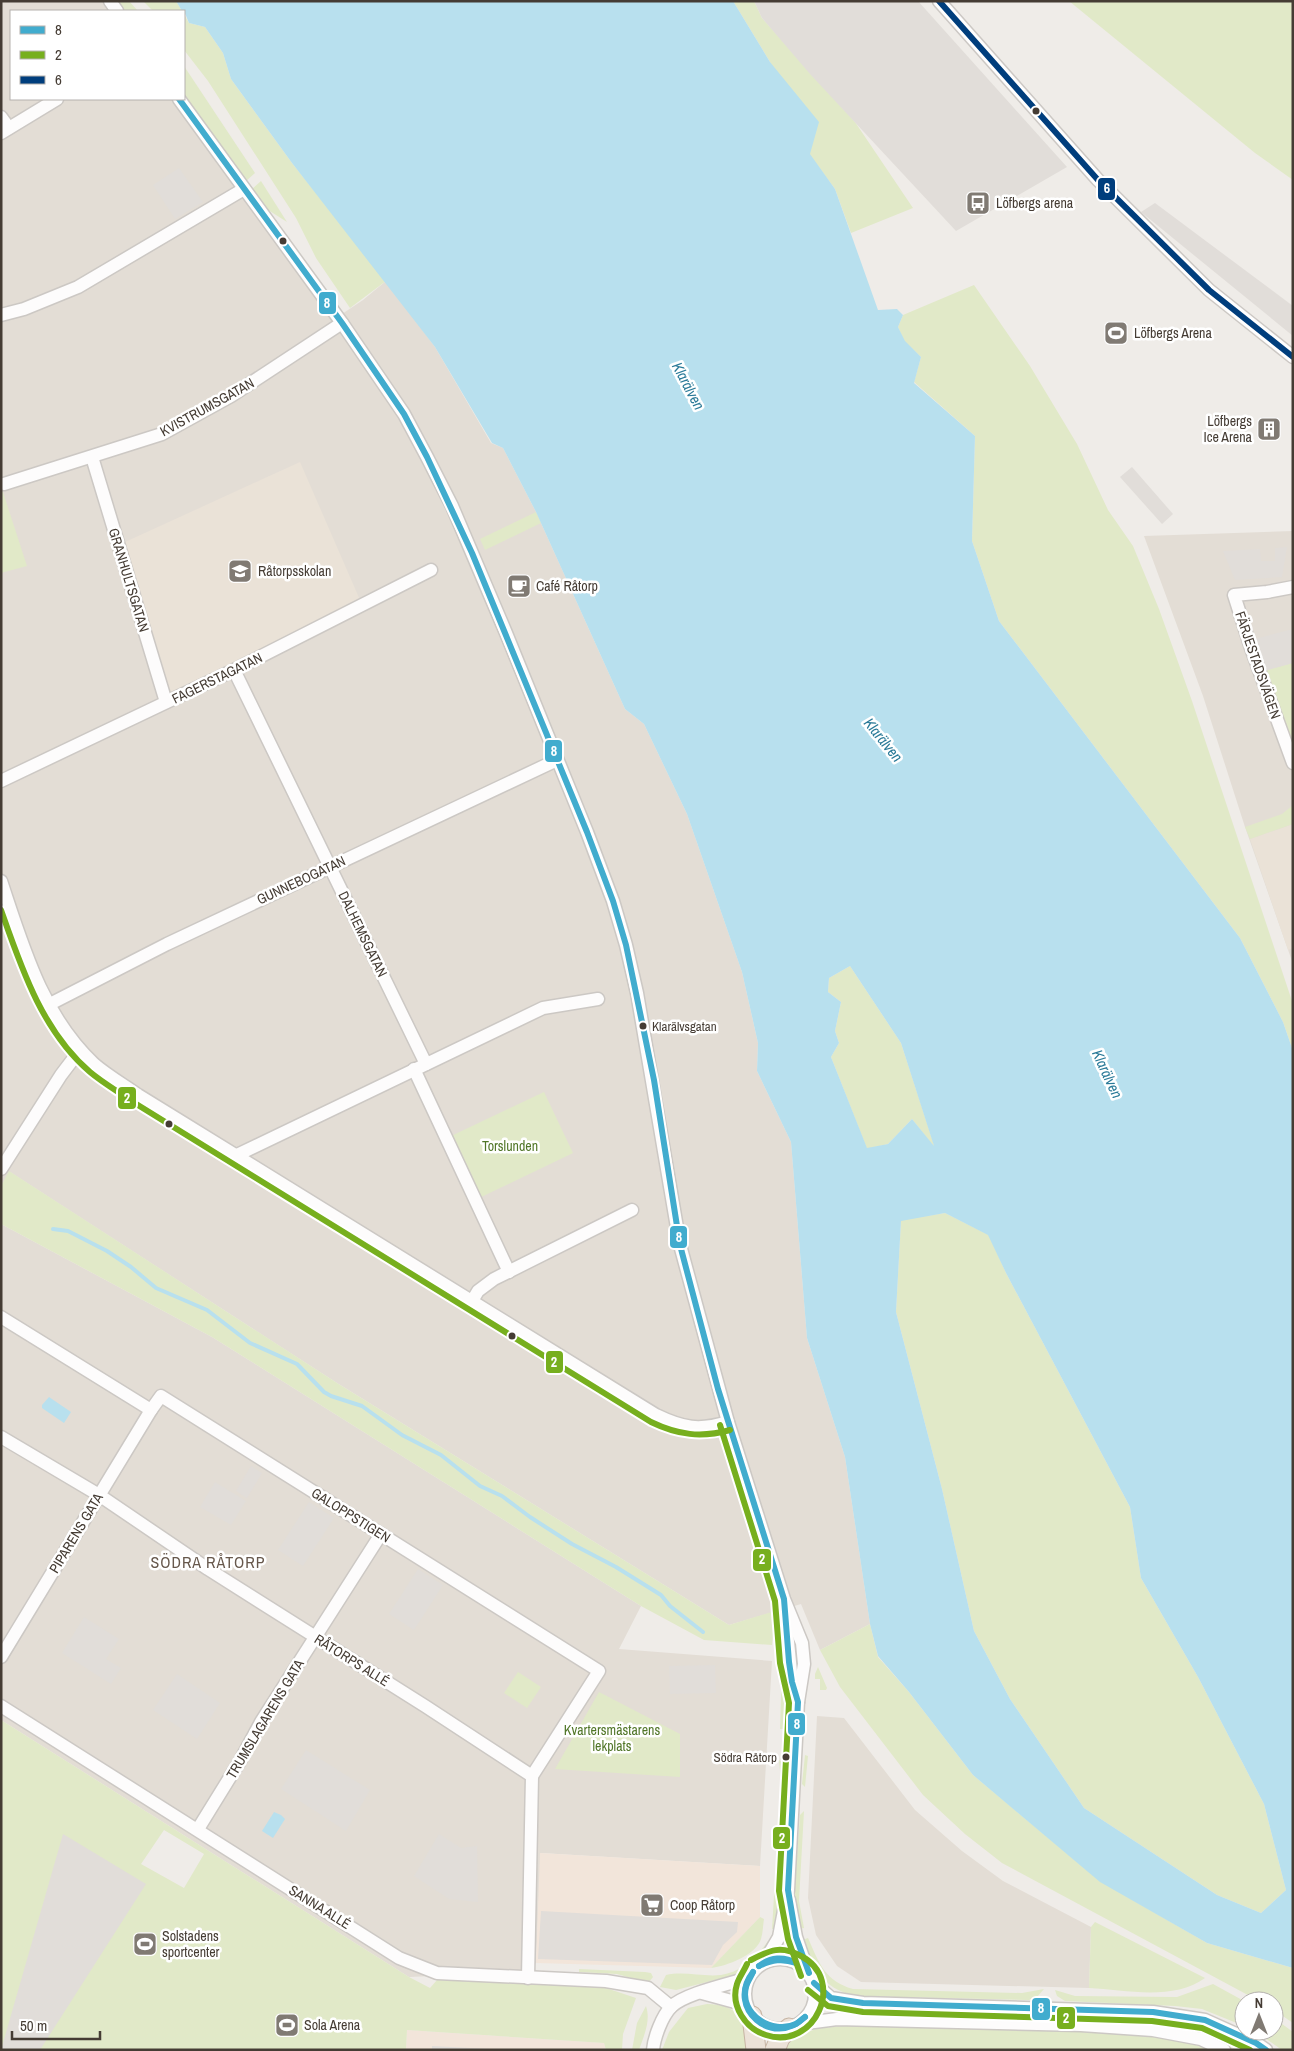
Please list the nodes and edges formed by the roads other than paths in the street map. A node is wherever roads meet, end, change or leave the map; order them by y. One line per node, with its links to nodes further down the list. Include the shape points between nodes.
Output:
1 (939, 1): 9 (street, via 1098,180 1209,290)
2 (55, 100): 5 (street)
3 (181, 100): 6 (street)
4 (1, 117): 5 (street)
5 (5, 130)
6 (244, 189): 7 (street, via 78,287); 8 (street)
7 (1, 315)
8 (342, 323): 10 (street, KVISTRUMSGATAN, via 231,396 162,434); 16 (street, via 404,414 442,486)
9 (1293, 357)
10 (92, 457): 11 (street, KVISTRUMSGATAN); 15 (street, GRANHULTSGATAN)
11 (4, 484)
12 (431, 570): 14 (street, FAGERSTAGATAN)
13 (1293, 587): 17 (street, FÄRJESTADSVÄGEN, via 1234,595)
14 (234, 670): 15 (street, FAGERSTAGATAN); 19 (street, DALHEMSGATAN)
15 (166, 702): 18 (street, FAGERSTAGATAN)
16 (557, 760): 19 (street, GUNNEBOGATAN); 35 (street, via 591,841 626,945 654,1080 680,1245)
17 (1293, 763)
18 (1, 781)
19 (330, 866): 23 (street, GUNNEBOGATAN, via 166,944); 25 (street, DALHEMSGATAN)
20 (1, 881): 21 (street)
21 (6, 913): 23 (street)
22 (598, 999): 25 (street, via 543,1008)
23 (48, 1005): 24 (street)
24 (80, 1050): 27 (street); 28 (street, via 138,1096)
25 (426, 1064): 26 (street)
26 (414, 1069): 28 (street); 31 (street)
27 (5, 1156): 29 (street)
28 (235, 1156): 32 (street)
29 (1, 1169)
30 (632, 1210): 31 (street)
31 (509, 1272): 32 (street, via 484,1285)
32 (472, 1302): 35 (street, via 663,1419 698,1428)
33 (1, 1317): 34 (street)
34 (151, 1410): 37 (street, PIPARENS GATA); 38 (street, GALOPPSTIGEN, via 161,1396)
35 (728, 1422): 44 (street, via 784,1599 802,1643 804,1664 798,1702)
36 (1, 1437): 37 (street, RÅTORPS ALLÉ)
37 (99, 1495): 39 (street, RÅTORPS ALLÉ); 40 (street, PIPARENS GATA)
38 (381, 1534): 39 (street, TRUMSLAGARENS GATA); 42 (street, GALOPPSTIGEN, via 599,1672)
39 (315, 1636): 42 (street, RÅTORPS ALLÉ); 43 (street, TRUMSLAGARENS GATA)
40 (1, 1657)
41 (1, 1706): 43 (street, SANNA ALLÉ)
42 (532, 1776): 46 (street)
43 (198, 1829): 46 (street, SANNA ALLÉ, via 418,1967 437,1973)
44 (788, 1890): 45 (street, via 779,1937); 48 (street, via 796,1937)
45 (765, 1961): 47 (street); 48 (street, via 789,1959 800,1964)
46 (528, 1978): 50 (street, SANNA ALLÉ, via 606,1981 648,1988)
47 (748, 1978): 49 (street); 51 (street, via 745,1987)
48 (811, 1978): 52 (street, via 815,1995 813,2006 807,2016); 57 (street, via 831,1998 864,2003 1162,2013 1205,2020)
49 (702, 1993): 50 (street, via 690,1995); 51 (street)
50 (671, 2007): 53 (street, via 654,2037)
51 (749, 2010): 52 (street, via 768,2028); 54 (highway)
52 (794, 2026): 55 (highway, via 780,2038); 56 (street, via 837,2019 1090,2026 1153,2030 1201,2038)
53 (653, 2050)
54 (756, 2050)
55 (775, 2050)
56 (1224, 2050)
57 (1266, 2050)

